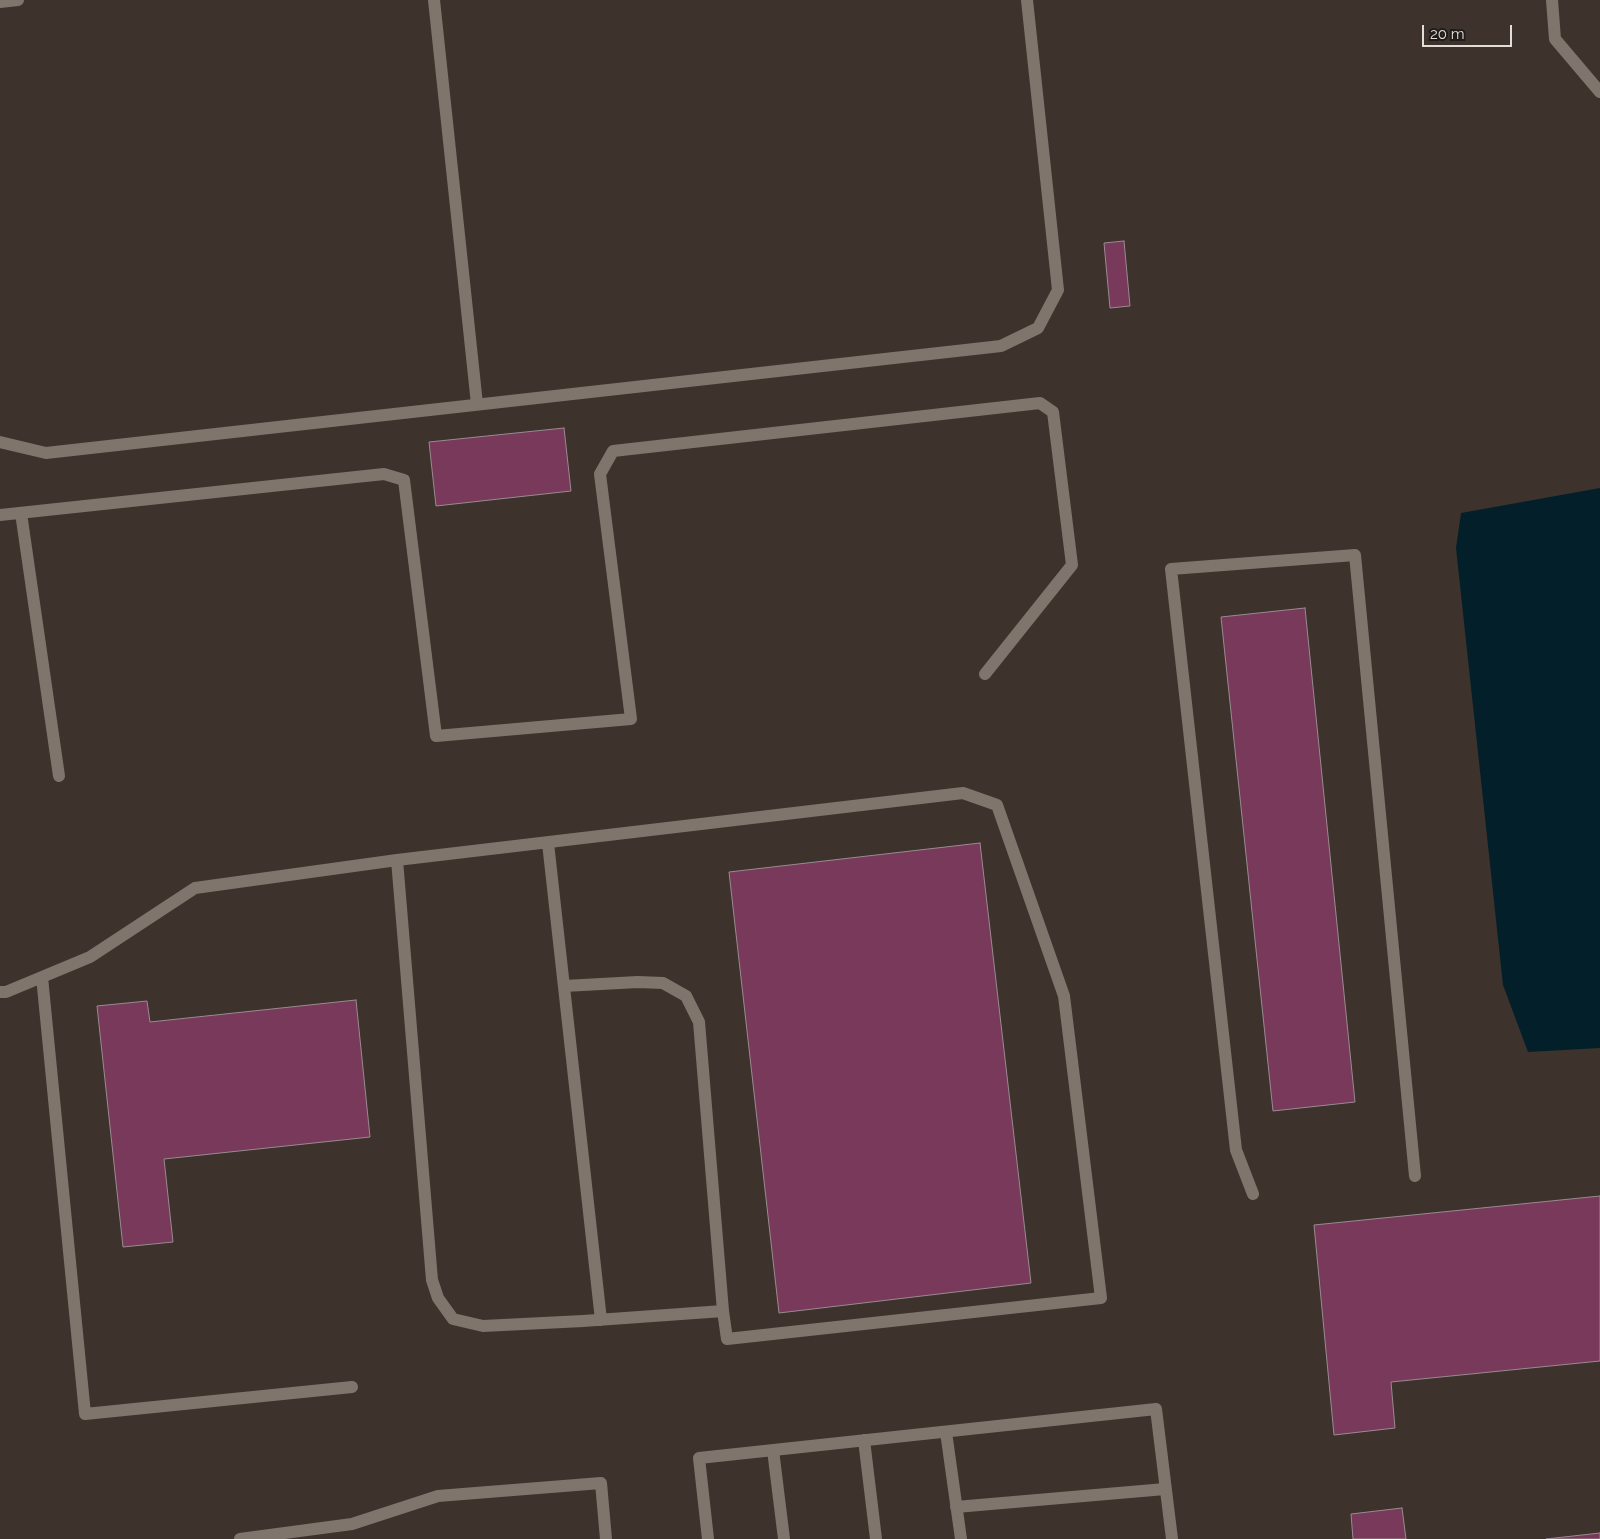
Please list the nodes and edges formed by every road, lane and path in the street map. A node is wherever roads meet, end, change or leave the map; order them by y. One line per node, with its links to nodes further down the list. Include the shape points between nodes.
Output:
1 (18, 0): 5 (lane)
2 (434, 0): 7 (lane)
3 (1027, 0): 7 (lane, via 1058,290 1038,328 1001,346)
4 (1552, 0): 6 (lane, via 1555,39)
5 (0, 2)
6 (1600, 92)
7 (477, 404): 8 (lane, via 46,453)
8 (0, 442)
9 (21, 513): 10 (lane); 11 (lane, via 384,474 404,480 436,736 631,718 600,474 613,451 1040,403 1054,412 1072,565); 12 (lane)
10 (0, 515)
11 (985, 674)
12 (60, 776)
13 (548, 843): 14 (lane); 16 (lane); 20 (lane, via 963,794 997,805 1064,996 1101,1298 727,1339)
14 (397, 860): 15 (lane, via 195,888 90,957); 21 (lane, via 432,1280 438,1298 452,1319 483,1326)
15 (42, 977): 17 (lane); 22 (lane, via 85,1414)
16 (564, 986): 20 (lane, via 664,983 686,996 699,1022); 21 (lane)
17 (0, 992)
18 (1415, 1176): 19 (lane, via 1355,556 1172,569 1236,1150)
19 (1253, 1194)
20 (723, 1311): 21 (lane)
21 (601, 1320)
22 (352, 1387)
23 (946, 1432): 24 (lane); 26 (lane, via 1156,1409); 27 (lane)
24 (864, 1440): 25 (lane); 32 (lane)
25 (773, 1450): 30 (lane, via 699,1458); 31 (lane)
26 (1165, 1489): 27 (lane); 34 (lane)
27 (956, 1507): 33 (lane)
28 (240, 1539): 29 (lane, via 352,1524 438,1496 601,1483)
29 (606, 1539)
30 (708, 1539)
31 (784, 1539)
32 (876, 1539)
33 (961, 1539)
34 (1172, 1539)

